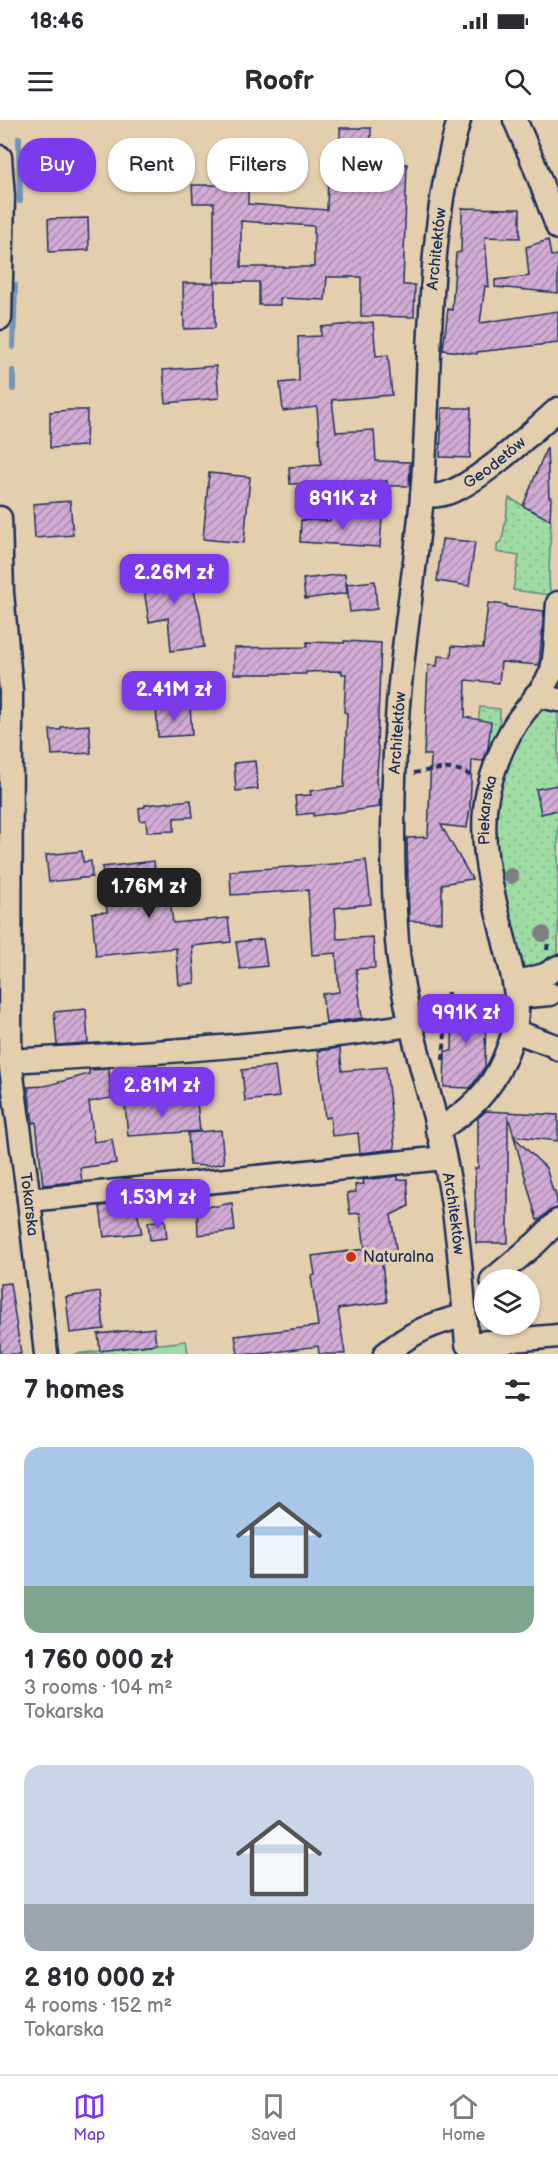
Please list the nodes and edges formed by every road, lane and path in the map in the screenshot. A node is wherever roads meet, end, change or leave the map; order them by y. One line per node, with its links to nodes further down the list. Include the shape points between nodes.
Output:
1 (459, 120): 7 (street, Architektów, via 451,148 435,258)
2 (515, 120): 4 (street)
3 (0, 157): 5 (street)
4 (558, 228)
5 (0, 318)
6 (557, 414): 7 (street, Geodetów, via 464,485 450,493)
7 (422, 495): 17 (street, Architektów, via 399,706 392,838 397,942)
8 (0, 518): 20 (street, Tokarska, via 11,691)
9 (558, 603): 10 (street, Piekarska)
10 (547, 697): 14 (street, Piekarska, via 515,725 503,746 485,812 490,884)
11 (409, 774): 12 (path, via 459,770)
12 (471, 777)
13 (558, 966): 14 (street)
14 (515, 990): 16 (street); 18 (street, Piekarska)
15 (448, 992): 21 (path)
16 (550, 994)
17 (410, 1025): 20 (street, via 155,1052); 22 (street, Architektów)
18 (514, 1031): 19 (street); 22 (street, Piekarska, via 487,1091 466,1112)
19 (558, 1049)
20 (9, 1061): 24 (street, Tokarska)
21 (443, 1062)
22 (438, 1130): 23 (street, Architektów)
23 (444, 1158): 24 (street); 28 (street, Architektów)
24 (29, 1200): 31 (street, Tokarska)
25 (558, 1221): 26 (street)
26 (505, 1269)
27 (474, 1286): 28 (street)
28 (462, 1290): 29 (street, Architektów)
29 (464, 1316): 30 (street, Architektów, via 467,1344); 32 (street, via 420,1329)
30 (558, 1336)
31 (46, 1354)
32 (386, 1354)

